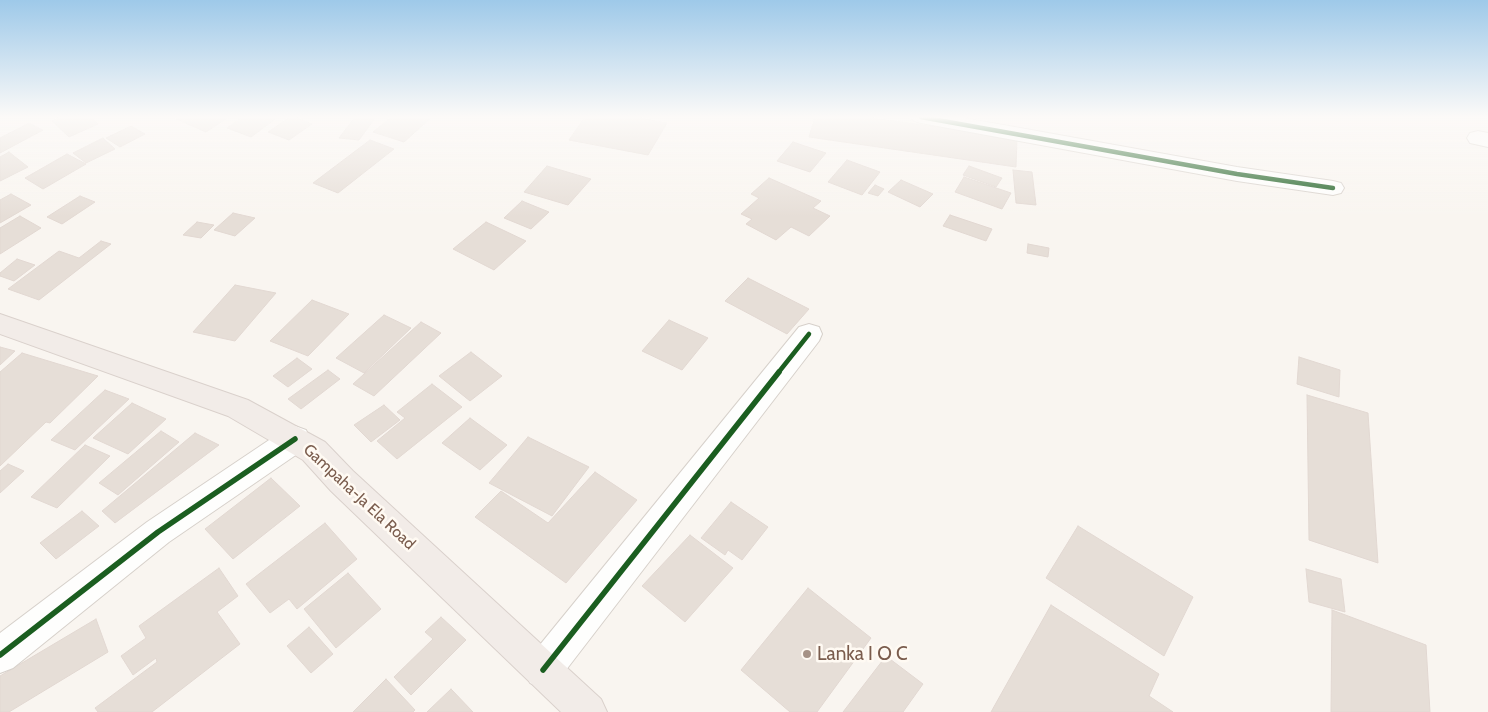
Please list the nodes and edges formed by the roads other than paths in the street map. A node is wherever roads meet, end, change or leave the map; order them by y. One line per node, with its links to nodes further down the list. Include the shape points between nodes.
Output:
1 (1103, 150): 2 (street)
2 (1334, 188)
3 (0, 324): 5 (highway, Gampaha-Ja Ela Road, via 238,408)
4 (809, 334): 7 (street)
5 (295, 439): 6 (street, via 158,532); 7 (highway, Gampaha-Ja Ela Road, via 314,451)
6 (0, 656)
7 (543, 670): 8 (highway, Gampaha-Ja Ela Road)
8 (588, 712)

